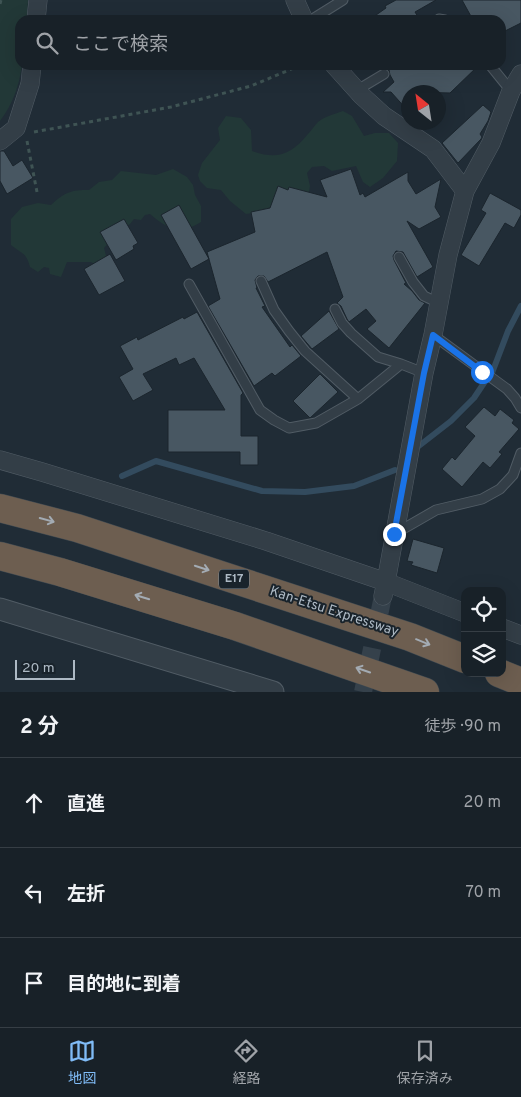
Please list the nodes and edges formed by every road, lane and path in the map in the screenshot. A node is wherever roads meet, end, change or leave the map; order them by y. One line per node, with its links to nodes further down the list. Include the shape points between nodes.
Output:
1 (1, 0): 5 (path)
2 (38, 0): 6 (street)
3 (295, 0): 7 (street)
4 (343, 0): 8 (lane)
5 (0, 4)
6 (36, 15)
7 (302, 15)
8 (319, 15)
9 (31, 70): 17 (street, via 16,128)
10 (289, 70): 19 (path, via 251,86 171,107 26,134)
11 (339, 70): 15 (street)
12 (494, 70): 16 (lane)
13 (384, 74): 15 (lane)
14 (521, 74): 16 (street)
15 (358, 91): 18 (street, via 384,116 433,149)
16 (512, 91): 18 (street, via 491,143)
17 (0, 141)
18 (465, 191): 23 (street)
19 (37, 192)
20 (399, 257): 23 (lane, via 424,296)
21 (261, 281): 28 (lane, via 274,310 305,351)
22 (189, 284): 28 (lane, via 260,410 274,420 289,428 316,423)
23 (439, 303): 25 (street)
24 (335, 309): 26 (lane, via 342,323 378,357)
25 (433, 335): 27 (street); 29 (lane, via 507,389)
26 (402, 364): 27 (lane); 28 (lane)
27 (424, 373): 33 (street)
28 (358, 399)
29 (521, 408)
30 (521, 452): 33 (lane, via 513,475 500,489 482,499 436,510)
31 (0, 460): 35 (street, via 266,541)
32 (0, 508): 40 (highway, Kan-Etsu Expressway / E17, one-way to 40, via 77,528 410,637)
33 (394, 534): 35 (street)
34 (0, 556): 44 (highway, one-way to 34, via 235,626)
35 (384, 589): 37 (street)
36 (0, 608): 43 (street)
37 (461, 612)
38 (506, 629): 39 (street)
39 (521, 635)
40 (461, 657)
41 (506, 676): 42 (highway)
42 (521, 682)
43 (272, 692)
44 (425, 692)

